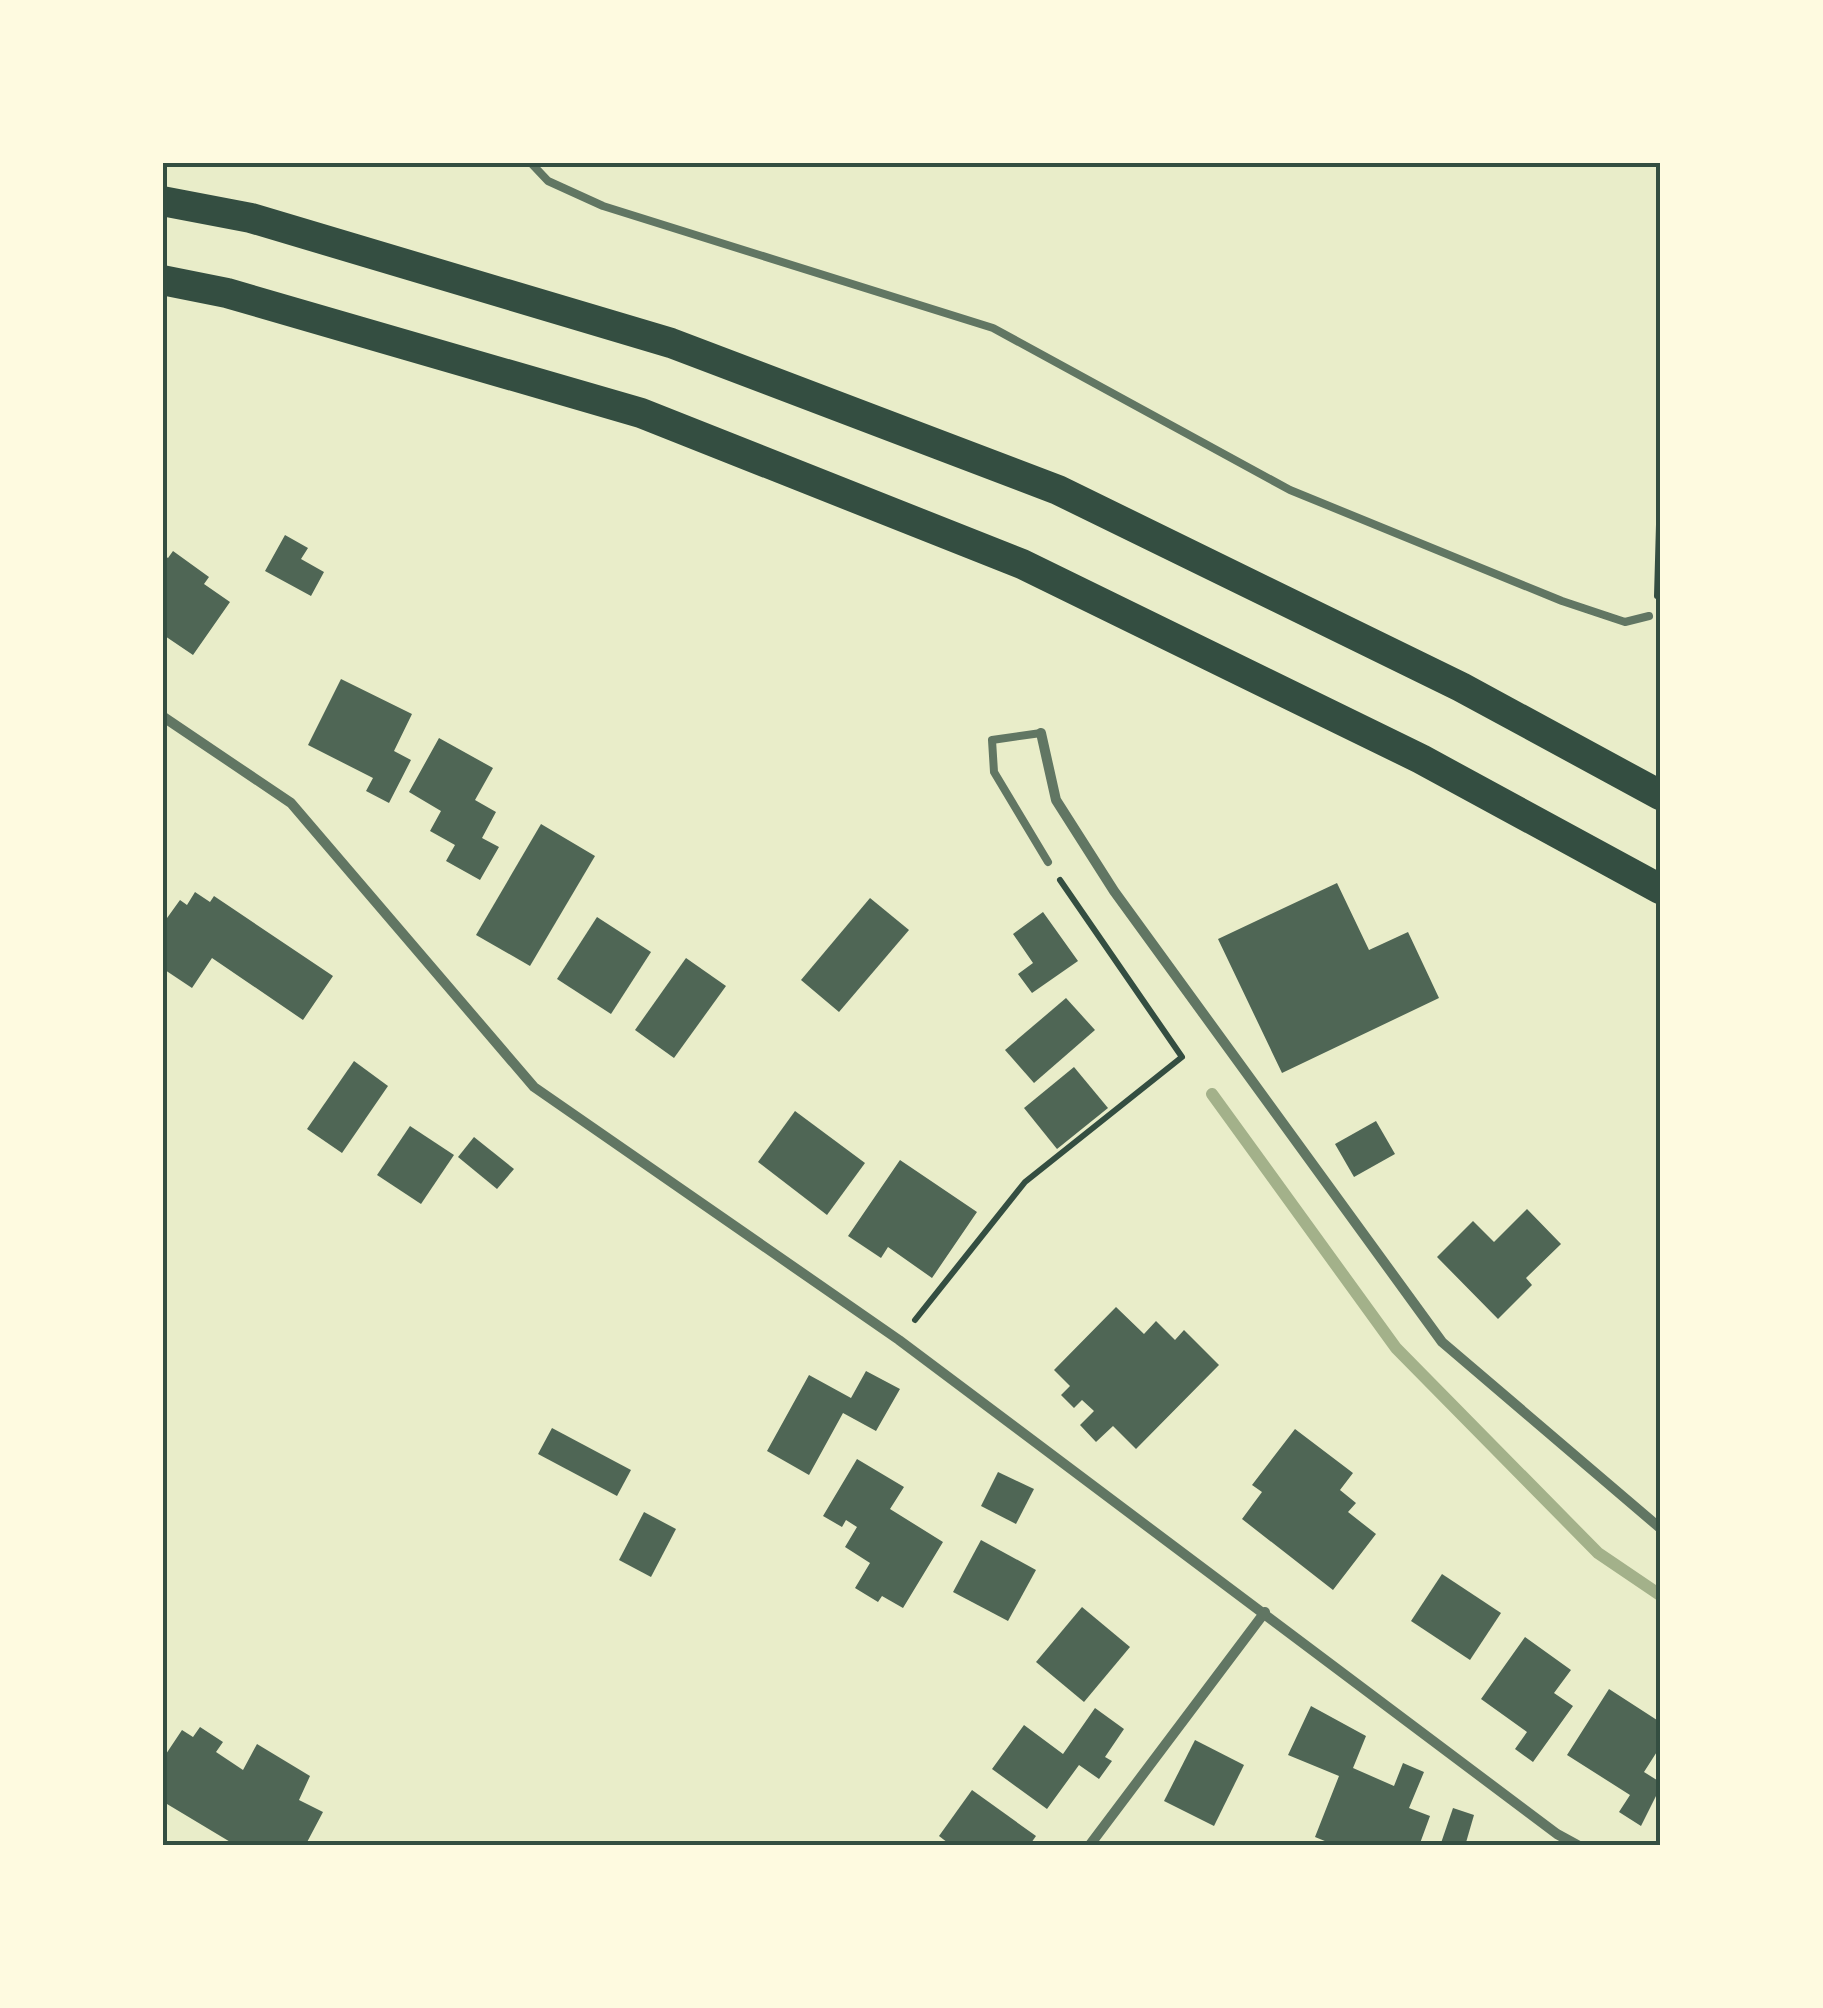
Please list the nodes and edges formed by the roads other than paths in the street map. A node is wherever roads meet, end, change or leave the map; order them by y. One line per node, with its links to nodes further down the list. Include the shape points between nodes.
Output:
1 (530, 162): 4 (lane, via 548,181 603,206 993,328 1290,490 1562,601 1625,622)
2 (162, 201): 7 (highway, via 250,218 671,343 1058,490 1460,687)
3 (162, 280): 9 (highway, via 641,412 1022,564 1421,758)
4 (1649, 616)
5 (162, 716): 11 (street, via 291,803 534,1088 899,1340)
6 (1041, 733): 8 (lane, via 992,740 994,772); 10 (street, via 1056,800 1114,891 1442,1342)
7 (1660, 795)
8 (1048, 862)
9 (1660, 889)
10 (1660, 1528)
11 (1265, 1612): 12 (street); 13 (street)
12 (1088, 1846)
13 (1579, 1846)

